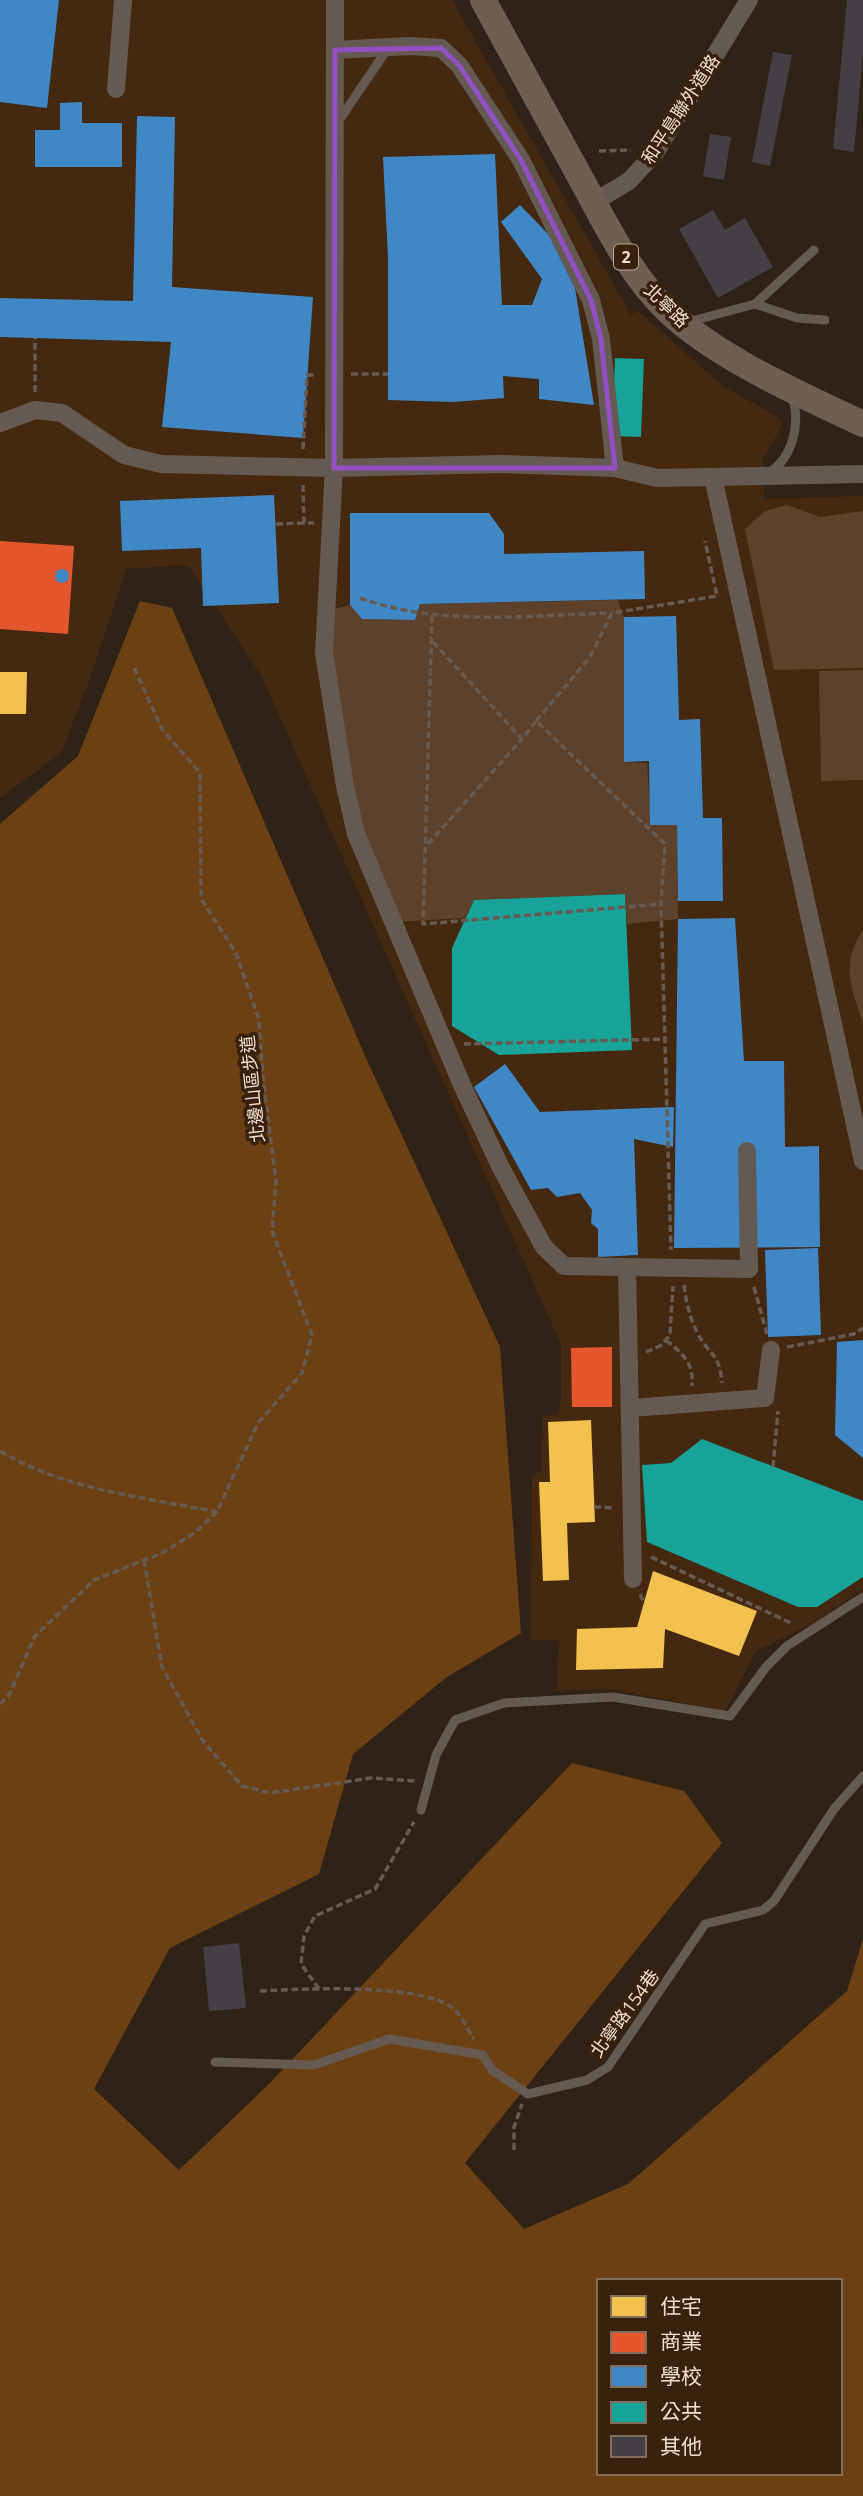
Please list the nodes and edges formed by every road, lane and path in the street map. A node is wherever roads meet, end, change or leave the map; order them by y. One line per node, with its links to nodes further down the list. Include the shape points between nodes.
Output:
1 (123, 0): 7 (street)
2 (335, 0): 6 (street)
3 (483, 0): 9 (main road, 北寧路 / 2)
4 (749, 0): 9 (street, 和平島聯外道路, via 655,153 629,181)
5 (388, 48): 6 (street); 8 (lane); 20 (street, via 440,48 459,65 521,160 591,300 601,339)
6 (335, 50): 8 (street)
7 (116, 89)
8 (335, 128): 19 (street)
9 (594, 202): 13 (main road, 北寧路 / 2, via 642,282)
10 (814, 250): 11 (lane)
11 (755, 304): 12 (lane, via 797,318); 13 (lane)
12 (825, 320)
13 (683, 323): 15 (main road, 北寧路 / 2)
14 (36, 338): 16 (path)
15 (788, 389): 18 (main road, 北寧路 / 2); 22 (lane, via 797,425 784,458)
16 (35, 410): 17 (street); 19 (street, via 62,413 124,455 161,464)
17 (0, 423)
18 (863, 424)
19 (334, 468): 20 (street, via 501,464); 37 (street, via 324,653 345,786 356,834)
20 (615, 468): 23 (street, via 657,478)
21 (863, 474): 22 (street)
22 (764, 476): 23 (street)
23 (713, 477): 39 (street)
24 (304, 523): 25 (path)
25 (276, 524)
26 (703, 530): 28 (path, via 717,596)
27 (360, 598): 29 (path)
28 (612, 613): 29 (path); 32 (path, via 590,657)
29 (432, 616): 30 (path)
30 (433, 642): 33 (path); 34 (path)
31 (134, 665): 53 (path, 北邊山區步道, via 162,729 200,773 201,899 236,953 259,1020 276,1181 272,1231 312,1335 302,1373 258,1423)
32 (536, 721): 33 (path); 35 (path, via 665,844)
33 (522, 739): 34 (path)
34 (428, 844): 35 (path, via 424,924)
35 (661, 904): 36 (path)
36 (665, 1040): 37 (path); 41 (path, via 665,1126)
37 (444, 1044): 40 (street, via 501,1168 544,1247 565,1266)
38 (747, 1151): 42 (street)
39 (863, 1161)
40 (627, 1267): 41 (street); 46 (street)
41 (678, 1267): 42 (street); 44 (path, via 674,1318); 48 (path, via 698,1336 720,1363)
42 (749, 1269): 45 (path)
43 (863, 1328): 45 (path, via 854,1334)
44 (666, 1340): 46 (path, via 637,1356); 49 (path, via 686,1357 694,1372)
45 (771, 1350): 47 (street)
46 (629, 1354): 50 (street)
47 (765, 1398): 48 (street); 52 (path, via 774,1398 778,1410)
48 (724, 1402): 49 (street)
49 (691, 1406): 50 (street)
50 (631, 1408): 54 (street)
51 (0, 1451): 53 (path, via 71,1483)
52 (773, 1467)
53 (217, 1512): 55 (path, via 194,1534)
54 (631, 1547): 56 (street); 58 (path)
55 (144, 1560): 59 (path, via 94,1580 35,1636 9,1695); 61 (path, via 162,1668 203,1741 242,1786 270,1793 371,1778)
56 (634, 1580)
57 (863, 1597): 58 (lane)
58 (811, 1632): 61 (lane, via 766,1667 730,1716 613,1697 504,1703 454,1720)
59 (0, 1704)
60 (863, 1776): 67 (lane, 北寧路154巷, via 834,1809 774,1901 756,1912 705,1924 608,2067 587,2080)
61 (428, 1782): 62 (lane)
62 (421, 1810): 63 (path, via 375,1889 315,1916 304,1936 301,1964)
63 (319, 1989): 64 (path); 65 (path, via 394,1991 434,2001 455,2010)
64 (260, 1991)
65 (483, 2055): 66 (lane, via 389,2039 314,2065); 67 (lane, via 492,2070)
66 (215, 2062)
67 (528, 2094): 68 (path, via 516,2119)
68 (514, 2150)

